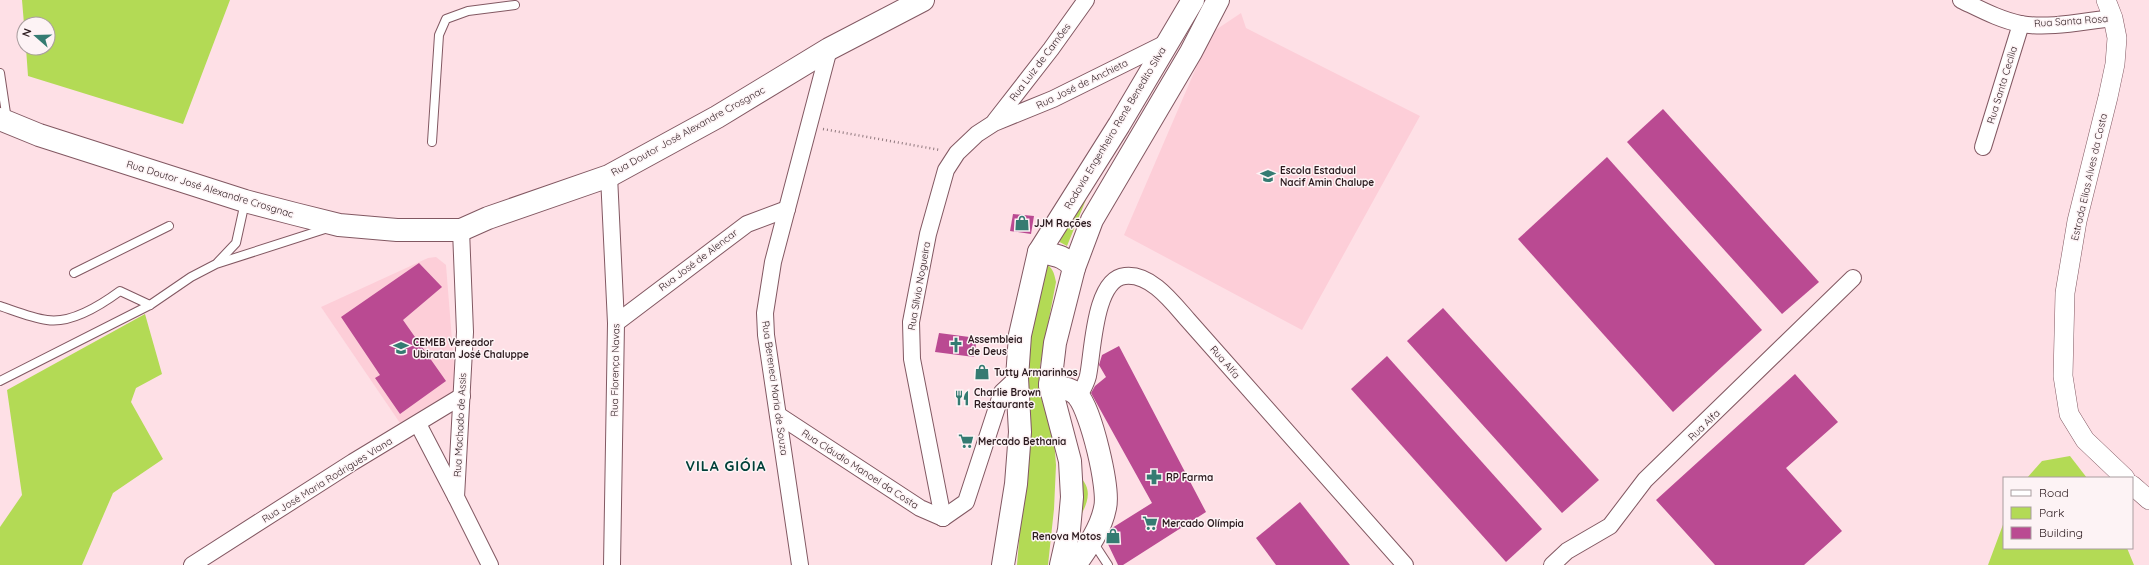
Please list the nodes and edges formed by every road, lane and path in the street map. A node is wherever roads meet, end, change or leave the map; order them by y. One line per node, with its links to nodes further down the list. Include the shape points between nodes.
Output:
1 (923, 0): 11 (main road, Rua Doutor José Alexandre Crosgnac)
2 (1086, 0): 14 (street, Rua Luiz de Camões)
3 (1193, 0): 10 (main road, Rodovia Engenheiro Renê Benedito Silva)
4 (1218, 0): 27 (main road, via 1187,59 1092,220)
5 (1961, 0): 9 (street, Rua Santa Rosa)
6 (2106, 0): 8 (street, Estrada Elias Alves da Costa)
7 (515, 5): 16 (lane, via 468,11 446,19 439,35)
8 (2113, 18): 9 (street, Rua Santa Rosa, via 2052,24); 42 (street, Estrada Elias Alves da Costa, via 2117,38 2115,64 2077,221 2065,293 2063,376 2069,414 2085,440)
9 (2021, 24): 17 (street, Rua Santa Cecília)
10 (1168, 42): 14 (street, Rua José de Anchieta, via 1052,99); 25 (main road, Rodovia Engenheiro Renê Benedito Silva)
11 (829, 49): 15 (street, Rua Bereneci Maria de Souza); 19 (main road, Rua Doutor José Alexandre Crosgnac, via 717,117)
12 (0, 73): 13 (lane)
13 (4, 120): 20 (main road, Rua Doutor José Alexandre Crosgnac, via 39,135)
14 (994, 123): 18 (street, Rua Sílvio Nogueira, via 977,134)
15 (808, 126): 18 (path); 21 (street, Rua Bereneci Maria de Souza)
16 (432, 142)
17 (1983, 147)
18 (957, 153): 46 (street, Rua Sílvio Nogueira, via 946,170 928,234 911,336 912,359)
19 (609, 176): 24 (main road, Rua Doutor José Alexandre Crosgnac, via 488,218); 32 (street, Rua Florença Navas)
20 (245, 201): 22 (main road, Rua Doutor José Alexandre Crosgnac); 26 (lane, via 236,243)
21 (787, 209): 32 (street, Rua José de Alencar, via 747,224); 38 (street, Rua Bereneci Maria de Souza, via 768,285 765,313)
22 (339, 225): 24 (main road, Rua Doutor José Alexandre Crosgnac, via 397,230); 26 (lane)
23 (169, 226): 28 (lane)
24 (461, 230): 36 (street, Rua Machado de Assis, via 465,332)
25 (1039, 252): 27 (main road, via 1060,256); 33 (main road, Rodovia Engenheiro Renê Benedito Silva, via 1020,335)
26 (216, 264): 30 (lane, via 191,277)
27 (1074, 268): 35 (main road, via 1055,343)
28 (74, 273)
29 (1853, 278): 57 (street, Rua Alfa, via 1645,480 1610,526 1567,551)
30 (150, 305): 31 (lane, via 120,292 72,317 48,320); 34 (lane)
31 (0, 306)
32 (616, 323): 50 (street, Rua Florença Navas)
33 (1018, 378): 46 (street, via 1002,392 966,502); 52 (main road, Rodovia Engenheiro Renê Benedito Silva, via 1020,432 1016,484)
34 (0, 381)
35 (1050, 385): 37 (main road, via 1070,390); 40 (main road)
36 (462, 396): 39 (street, Rua José Maria Rodrigues Viana); 44 (street, Rua Machado de Assis)
37 (1079, 396): 41 (main road); 56 (street, Rua Alfa, via 1088,376 1102,298 1109,284 1118,276 1129,275 1151,283 1188,320)
38 (778, 415): 46 (street, Rua Cláudio Manoel da Costa, via 920,508); 51 (street, Rua Bereneci Maria de Souza)
39 (418, 424): 44 (street); 48 (street, Rua José Maria Rodrigues Viana)
40 (1062, 429): 41 (main road); 53 (main road, via 1070,462 1072,497)
41 (1102, 468): 47 (main road, via 1107,496 1105,509)
42 (2124, 477)
43 (2133, 486): 45 (street)
44 (456, 497): 49 (street, Rua Machado de Assis)
45 (2149, 500)
46 (944, 518)
47 (1092, 541): 54 (main road); 55 (lane)
48 (192, 565)
49 (490, 565)
50 (612, 565)
51 (800, 565)
52 (1003, 565)
53 (1061, 565)
54 (1075, 565)
55 (1108, 565)
56 (1405, 565)
57 (1552, 565)

